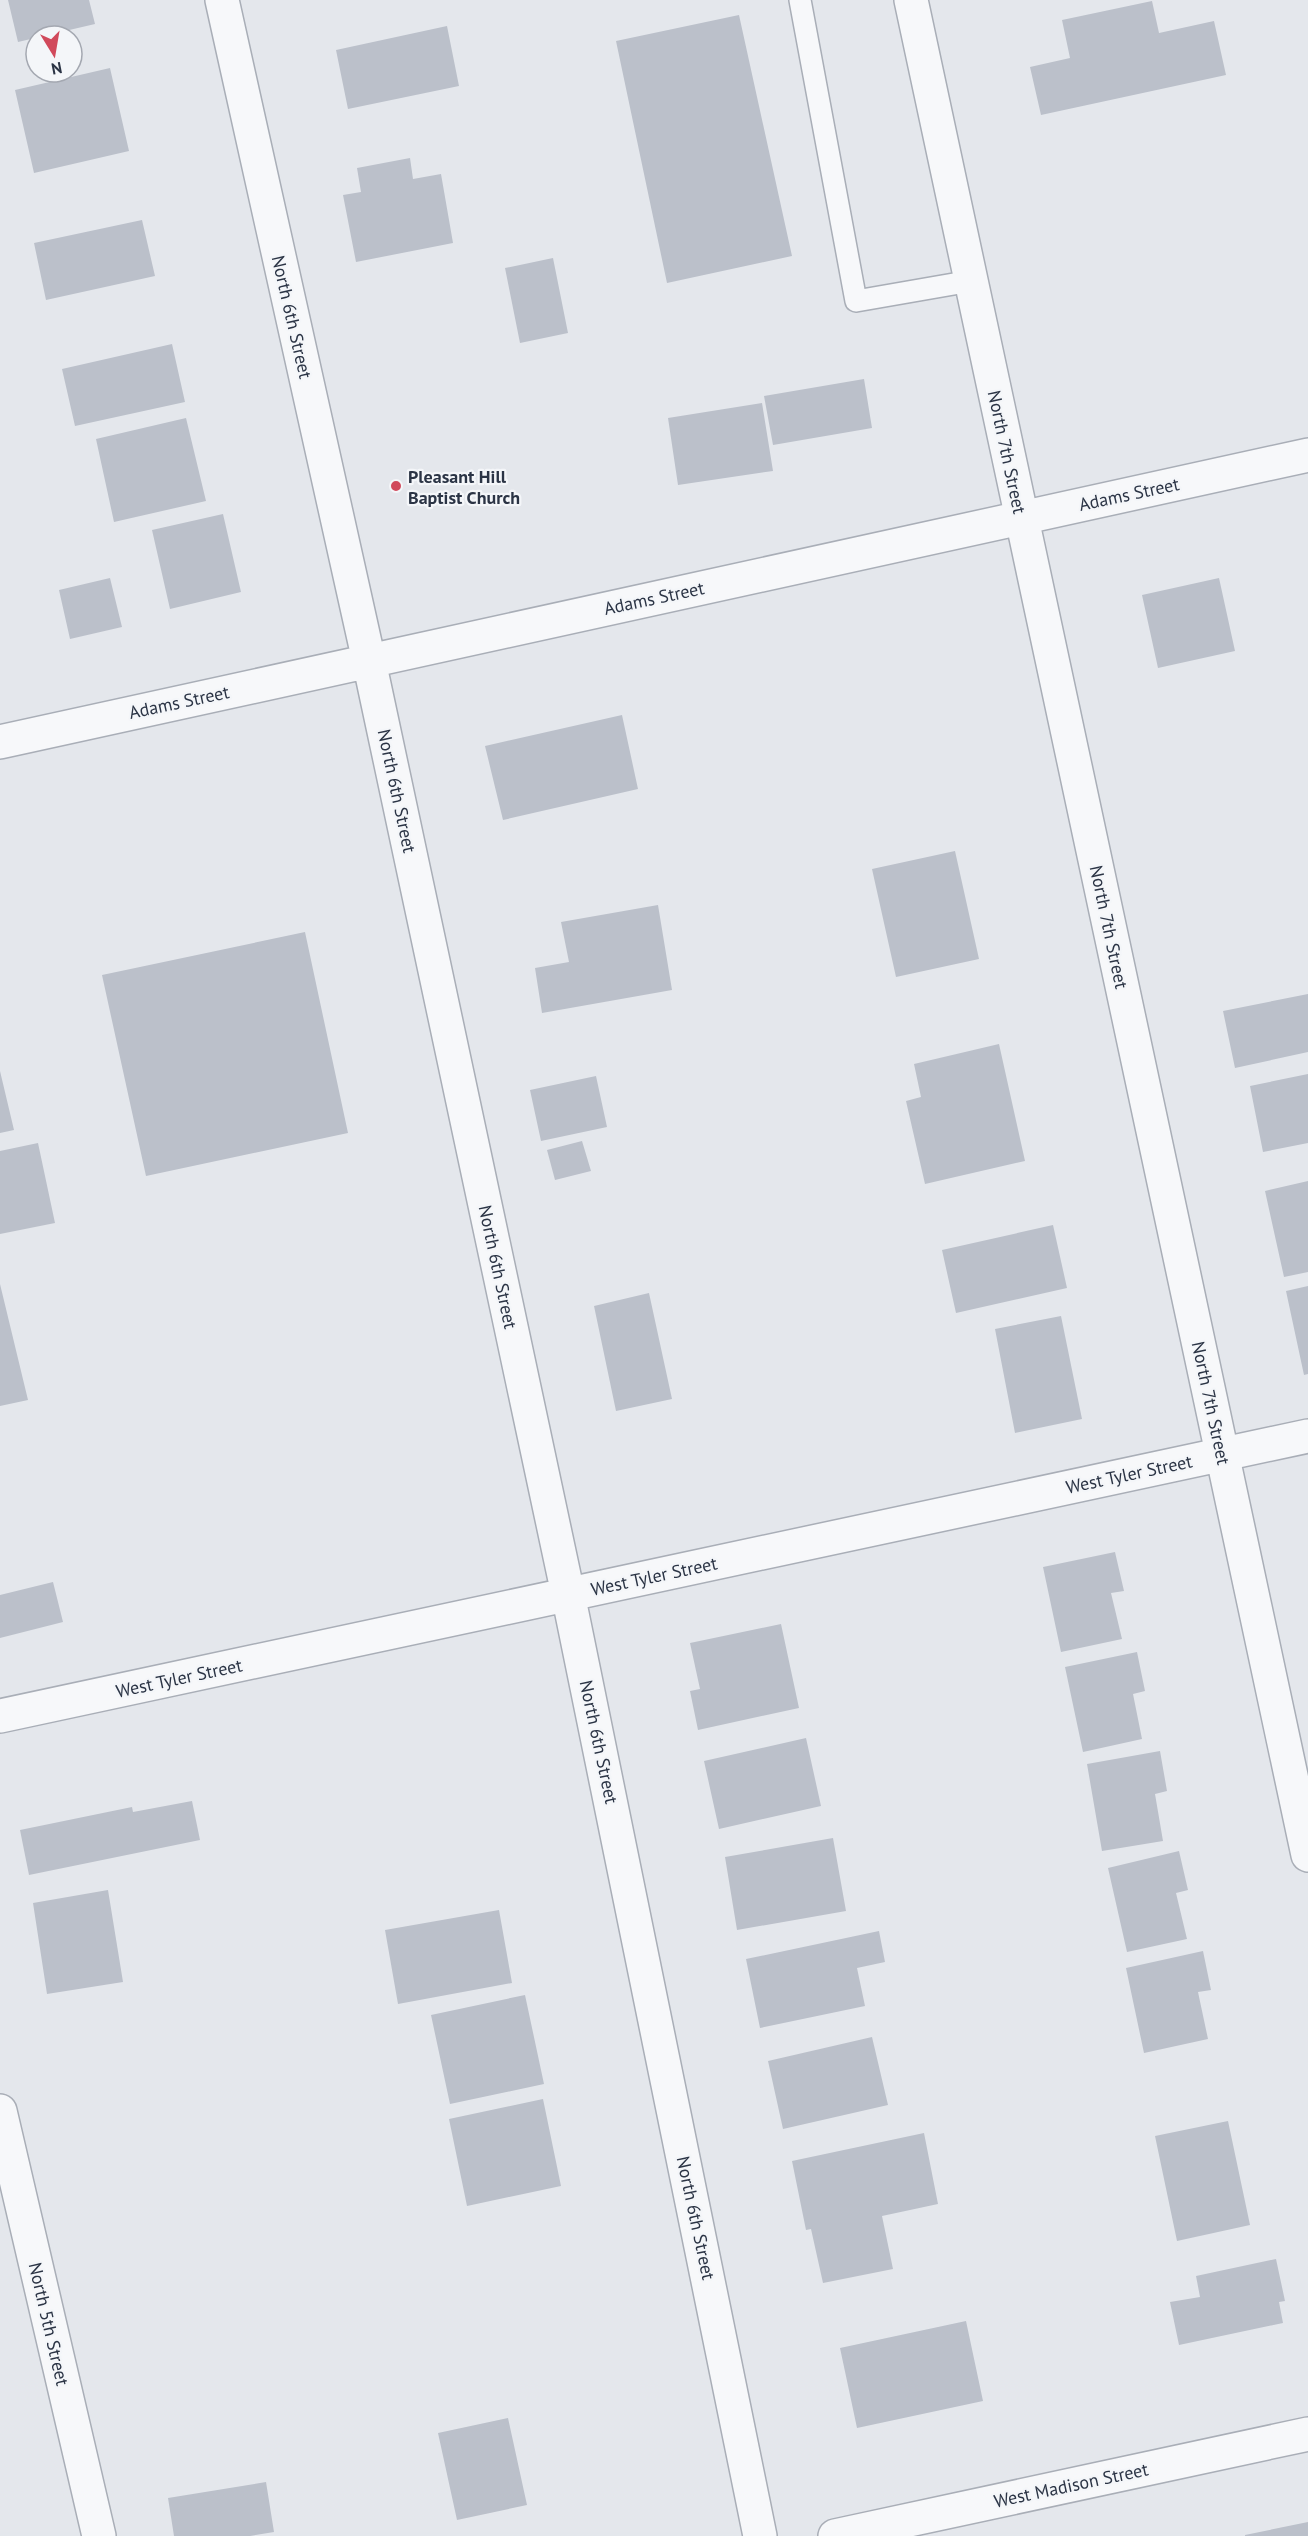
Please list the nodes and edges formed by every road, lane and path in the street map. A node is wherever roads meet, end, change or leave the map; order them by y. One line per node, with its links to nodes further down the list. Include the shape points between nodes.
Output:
1 (222, 0): 7 (street, North 6th Street)
2 (800, 0): 4 (lane, via 856,302)
3 (911, 0): 4 (street, North 7th Street)
4 (971, 282): 6 (street, North 7th Street)
5 (1308, 455): 6 (street, Adams Street)
6 (1022, 518): 7 (street, Adams Street); 10 (street, North 7th Street)
7 (369, 661): 8 (street, Adams Street); 11 (street, North 6th Street)
8 (0, 742)
9 (1308, 1436): 10 (street, West Tyler Street)
10 (1222, 1454): 11 (street, West Tyler Street); 13 (street, North 7th Street)
11 (568, 1594): 12 (street, West Tyler Street); 17 (street, North 6th Street)
12 (0, 1716)
13 (1308, 1855)
14 (0, 2111): 16 (street, North 5th Street)
15 (1308, 2434): 18 (street, West Madison Street)
16 (99, 2536)
17 (760, 2536)
18 (835, 2536)

